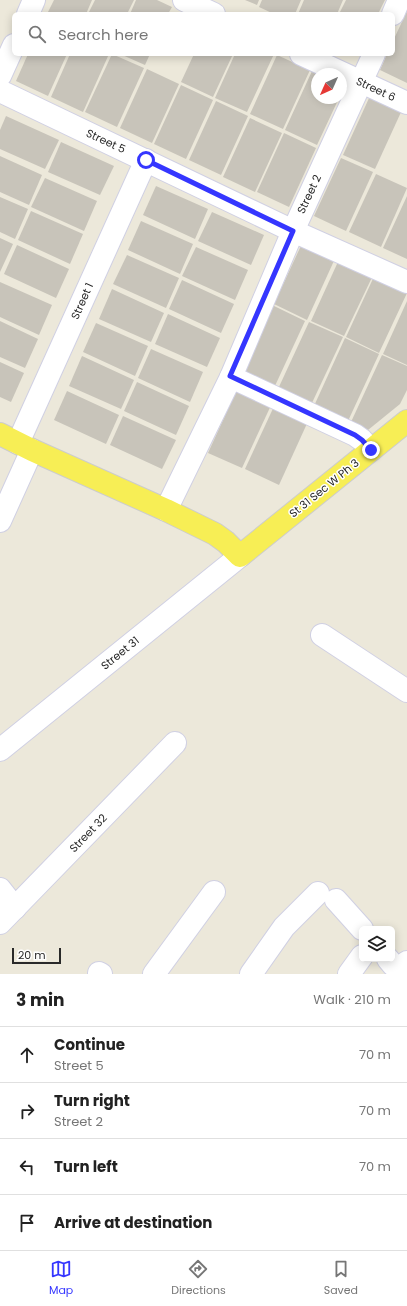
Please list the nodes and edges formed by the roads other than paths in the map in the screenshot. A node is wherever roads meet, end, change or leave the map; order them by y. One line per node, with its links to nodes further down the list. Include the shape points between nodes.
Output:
1 (34, 0): 4 (street)
2 (184, 0): 5 (street)
3 (399, 0): 6 (street)
4 (29, 12)
5 (210, 12)
6 (394, 12)
7 (12, 49): 10 (street)
8 (305, 56): 11 (street, Street 6)
9 (373, 56): 11 (street, Street 2)
10 (0, 76)
11 (361, 82): 13 (street, Street 6); 15 (street, Street 2)
12 (0, 91): 14 (street, Street 5)
13 (407, 103)
14 (146, 160): 15 (street, Street 5); 19 (street, Street 1)
15 (293, 231): 16 (street, Street 5); 17 (street, Street 2)
16 (407, 282)
17 (230, 376): 20 (street, via 355,435); 21 (street, Street 2)
18 (407, 421): 20 (main road, St 31 Sec W Ph 3)
19 (16, 442): 21 (main road); 22 (street, Street 1)
20 (371, 450): 23 (main road, St 31 Sec W Ph 3)
21 (166, 510): 23 (main road, via 215,534)
22 (0, 521)
23 (240, 556): 27 (street, Street 31)
24 (322, 635): 25 (street)
25 (407, 691)
26 (176, 743): 30 (street, Street 32)
27 (0, 750)
28 (0, 889): 30 (street)
29 (214, 892): 36 (street)
30 (15, 908): 31 (street, Street 32)
31 (0, 923)
32 (359, 926): 37 (street, via 327,896 284,927)
33 (359, 960): 38 (street)
34 (390, 962): 35 (street, via 399,968)
35 (407, 962)
36 (154, 974)
37 (251, 974)
38 (349, 974)

